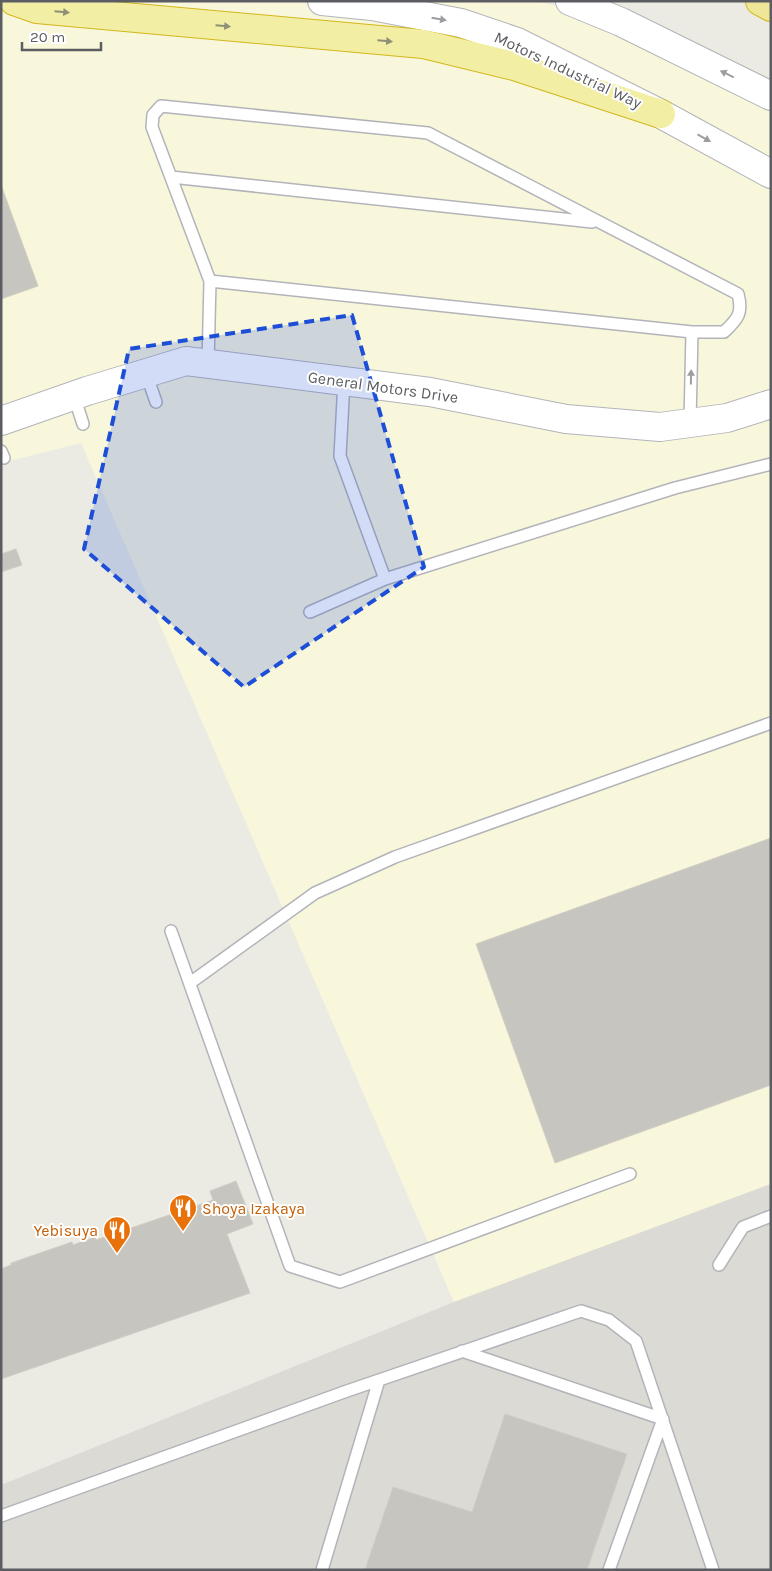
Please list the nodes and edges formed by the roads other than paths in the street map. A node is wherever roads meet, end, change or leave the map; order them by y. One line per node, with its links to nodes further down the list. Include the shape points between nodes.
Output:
1 (14, 1): 7 (highway, one-way to 7, via 37,10 423,44 514,66)
2 (322, 1): 7 (street, Motors Industrial Way, one-way to 7, via 372,6 461,22 518,42)
3 (570, 1): 6 (street, one-way to 3, via 621,22)
4 (760, 1): 5 (highway)
5 (771, 7)
6 (771, 96)
7 (661, 114): 8 (street, Motors Industrial Way, one-way to 8)
8 (771, 174)
9 (171, 177): 10 (lane); 10 (lane, via 152,127 153,115 161,106 428,133); 11 (lane)
10 (600, 222): 12 (lane, via 738,294 741,304 739,316 724,332)
11 (210, 281): 12 (lane); 13 (lane)
12 (692, 332): 20 (lane, one-way to 12)
13 (208, 364): 14 (street, General Motors Drive, via 186,361); 15 (street, General Motors Drive)
14 (146, 373): 16 (street, General Motors Drive); 17 (lane)
15 (344, 381): 20 (street, General Motors Drive, via 430,392 566,419 660,427); 23 (lane, via 340,456)
16 (74, 396): 19 (street, General Motors Drive); 21 (lane)
17 (156, 402)
18 (771, 404): 20 (street, General Motors Drive, via 727,418)
19 (1, 421)
20 (690, 423)
21 (83, 424)
22 (771, 464): 23 (lane, via 675,488)
23 (385, 579): 24 (lane)
24 (310, 612)
25 (771, 724): 27 (lane, via 395,857 316,893)
26 (171, 931): 27 (lane)
27 (190, 983): 28 (lane, via 290,1266 340,1282)
28 (630, 1174)
29 (771, 1216): 30 (lane, via 743,1227)
30 (719, 1265)
31 (462, 1351): 32 (lane); 33 (lane); 33 (lane, via 581,1310 609,1320 636,1342)
32 (379, 1380): 34 (lane); 35 (lane)
33 (663, 1419): 36 (lane); 37 (lane)
34 (1, 1516)
35 (322, 1570)
36 (609, 1570)
37 (713, 1570)

